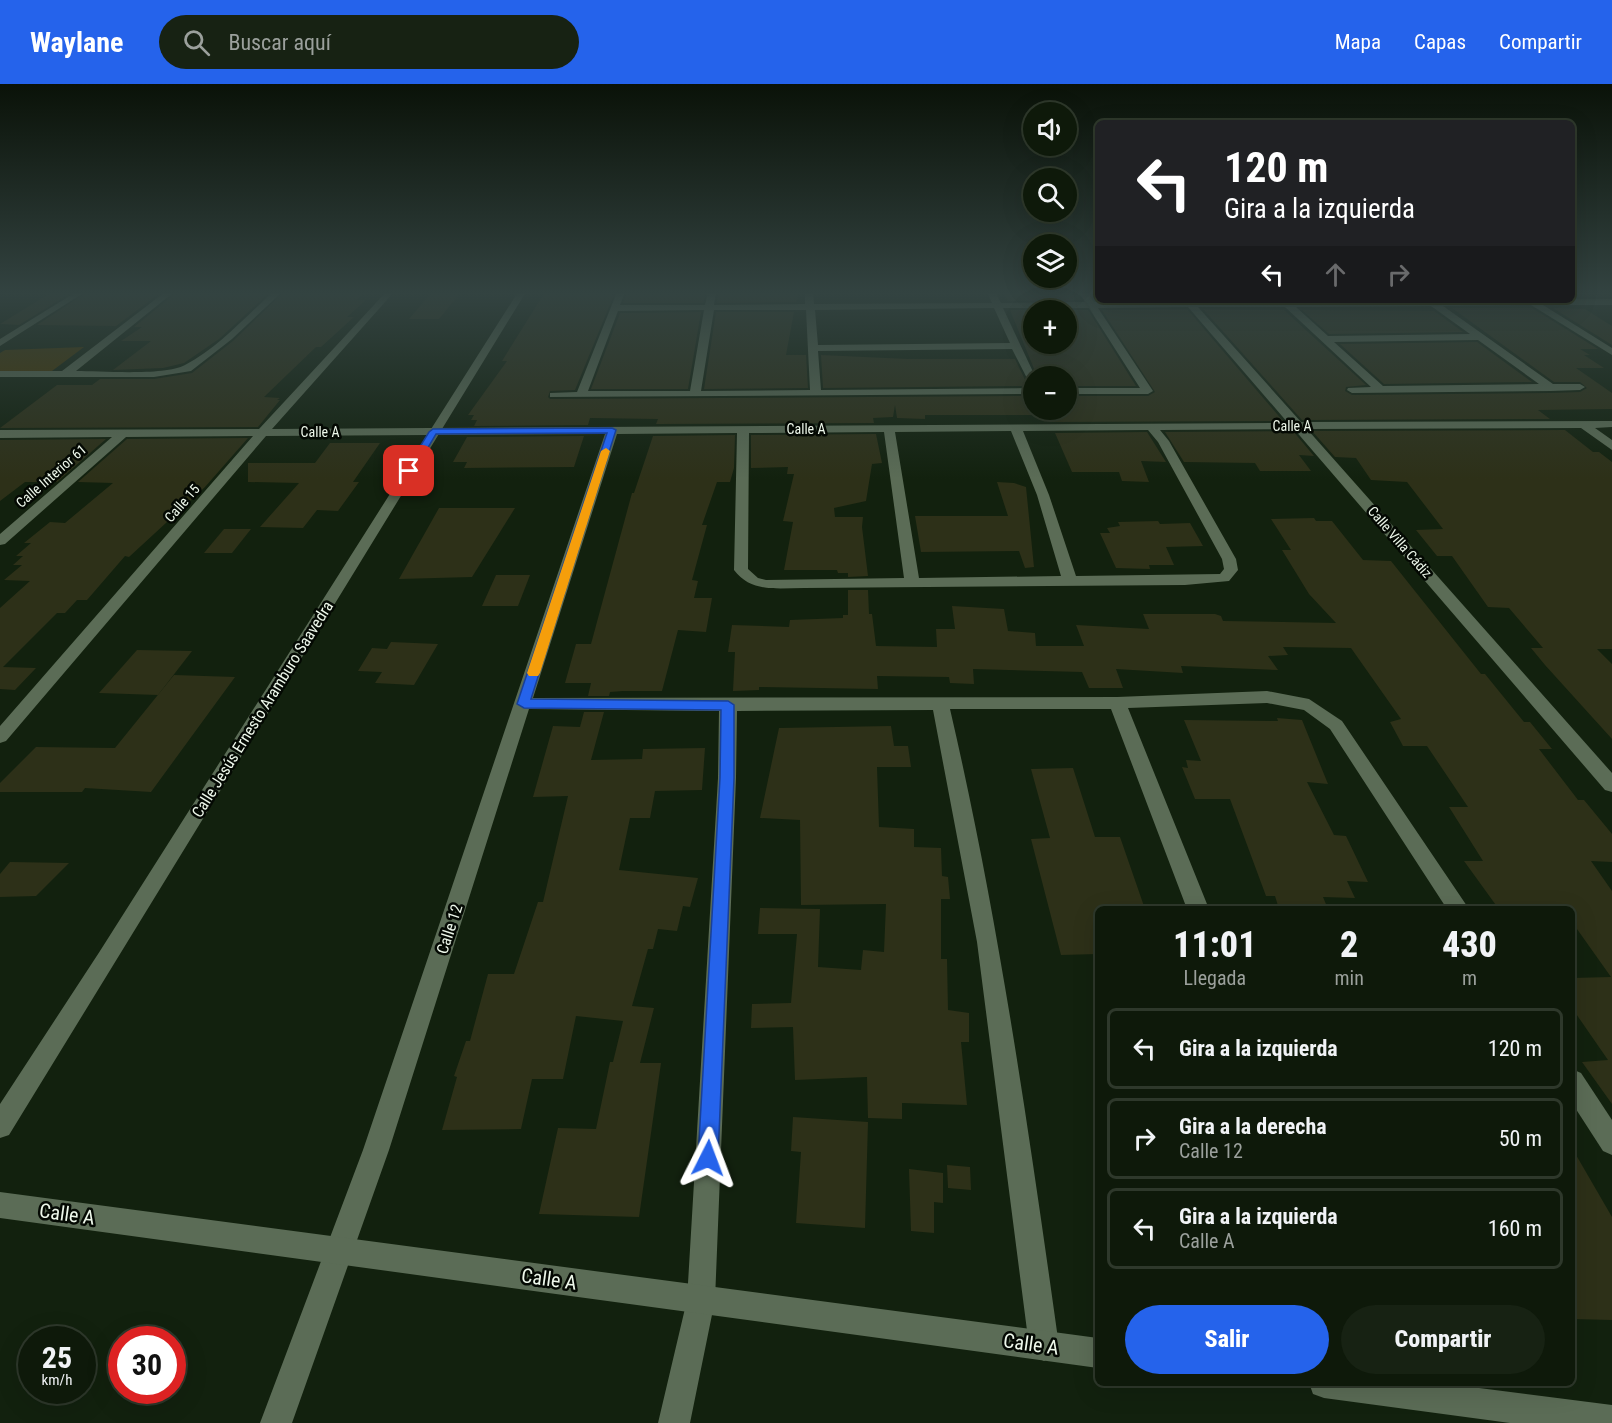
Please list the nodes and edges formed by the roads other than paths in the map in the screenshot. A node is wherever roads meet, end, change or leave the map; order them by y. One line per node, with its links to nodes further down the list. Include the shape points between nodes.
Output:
1 (90, 354): 12 (street)
2 (207, 354): 12 (street, via 187,369 154,374)
3 (333, 354): 33 (street, Calle 15)
4 (482, 354): 32 (street, Calle Jesús Ernesto Aramburo Saavedra)
5 (597, 354): 23 (street)
6 (701, 354): 21 (street)
7 (813, 354): 20 (street)
8 (1124, 354): 18 (street, via 1148,391)
9 (1235, 354): 26 (street, Calle Villa Cádiz)
10 (1343, 354): 17 (street)
11 (1504, 354): 15 (street)
12 (65, 374): 13 (street)
13 (2, 376)
14 (1580, 387): 15 (street)
15 (1551, 388): 17 (street)
16 (1352, 390): 17 (street)
17 (1381, 390)
18 (1077, 391)
19 (1023, 392): 20 (street)
20 (816, 393): 21 (street)
21 (695, 394): 23 (street)
22 (554, 395): 23 (street)
23 (581, 395)
24 (1583, 424): 25 (street, Calle A); 26 (street, Calle A); 36 (street)
25 (1612, 424)
26 (1298, 426): 27 (street, Calle A); 45 (street, Calle Villa Cádiz)
27 (1151, 427): 28 (street, Calle A); 38 (street, via 1163,441 1224,549 1231,570 1224,578 1199,581)
28 (1016, 428): 29 (street, Calle A); 38 (street, via 1043,495)
29 (889, 429): 31 (street, Calle A); 39 (street)
30 (612, 430): 31 (street, Calle A); 32 (street, Calle A); 42 (street, Calle 12)
31 (743, 430): 39 (street, via 741,570 746,576 766,584)
32 (433, 432): 33 (street, Calle A); 49 (street, Calle Jesús Ernesto Aramburo Saavedra)
33 (262, 433): 35 (street, Calle A); 44 (street, Calle 15)
34 (0, 434): 35 (street, Calle A)
35 (122, 434): 37 (street, Calle Interior 61)
36 (1612, 446)
37 (0, 541)
38 (1070, 580): 39 (street)
39 (912, 584)
40 (940, 702): 41 (street); 43 (street); 54 (street, via 965,808 1008,1071)
41 (1117, 703): 46 (street); 47 (street, via 1267,697 1309,705 1336,725)
42 (524, 704): 43 (street); 52 (street, Calle 12)
43 (728, 705): 53 (street)
44 (0, 737)
45 (1612, 785)
46 (1197, 906)
47 (1456, 906)
48 (1575, 1086): 50 (street)
49 (0, 1126)
50 (1612, 1142)
51 (0, 1205): 52 (street, Calle A)
52 (342, 1251): 53 (street, Calle A); 59 (street, Calle 12)
53 (701, 1300): 54 (street, Calle A); 60 (street)
54 (1044, 1346): 55 (street, Calle A)
55 (1095, 1353)
56 (1371, 1386): 57 (street)
57 (1387, 1387): 58 (street)
58 (1612, 1421)
59 (276, 1423)
60 (674, 1423)

